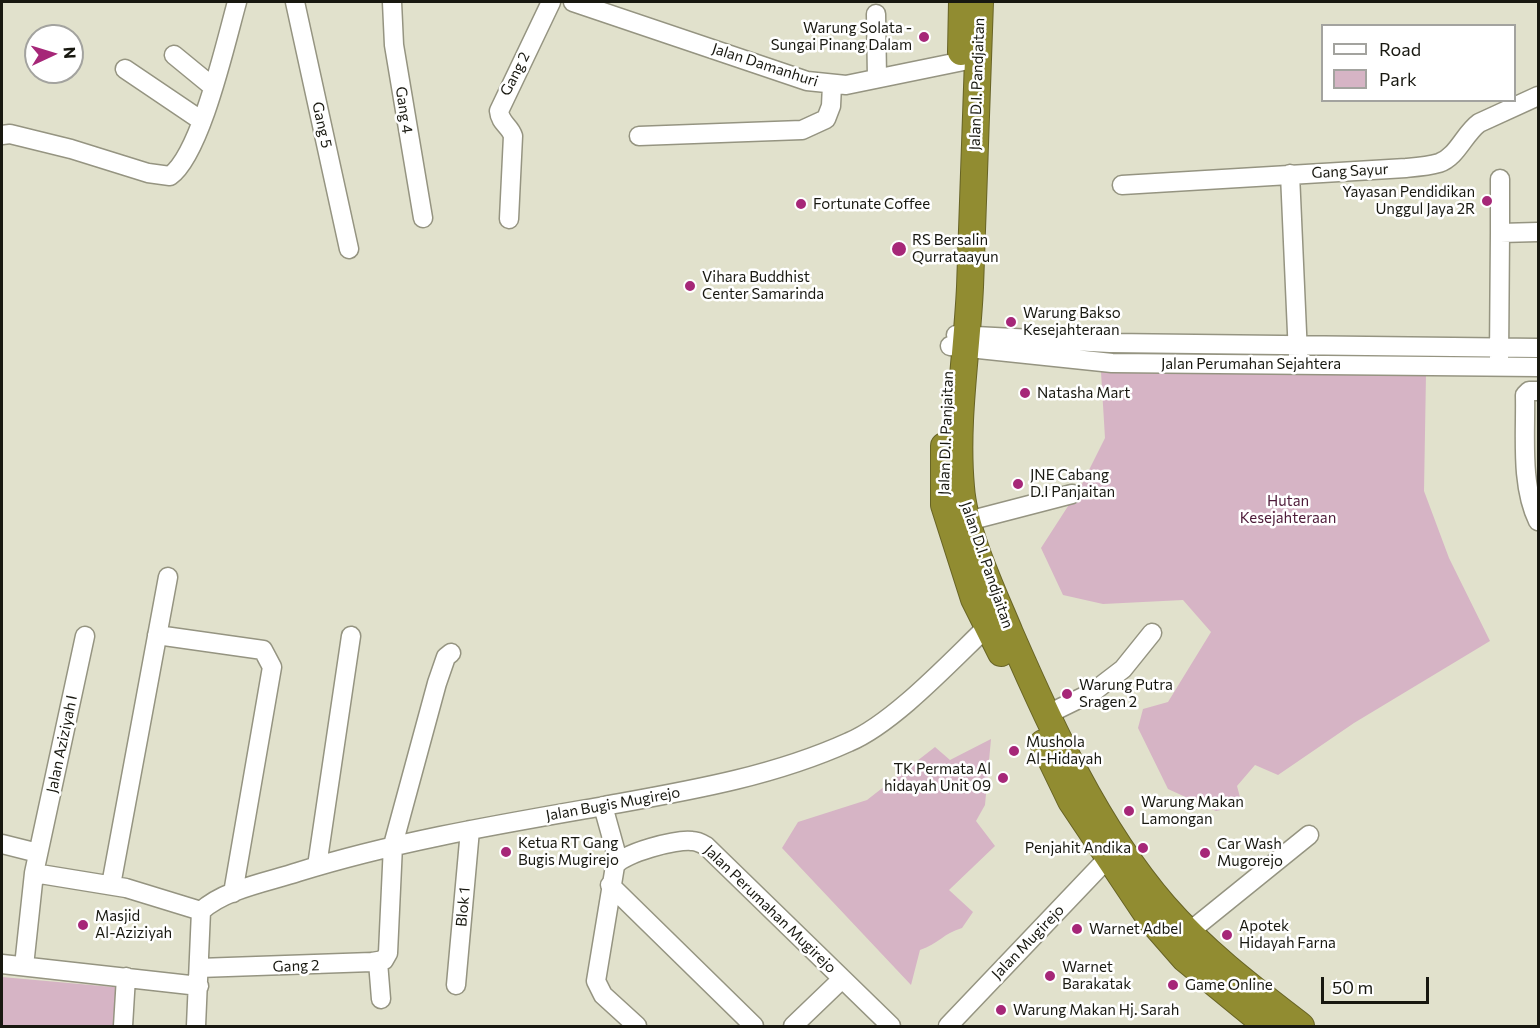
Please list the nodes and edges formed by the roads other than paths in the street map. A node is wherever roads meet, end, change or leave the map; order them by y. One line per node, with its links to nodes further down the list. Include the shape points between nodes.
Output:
1 (237, 2): 14 (street)
2 (295, 2): 26 (street, Gang 5)
3 (392, 2): 22 (street, Gang 4, via 396,57)
4 (551, 2): 23 (street, Gang 2, via 499,111 500,119 513,136)
5 (573, 2): 13 (street, Jalan Damanhuri)
6 (962, 2): 10 (highway, Jalan D.I. Pandjaitan)
7 (980, 2): 10 (highway, Jalan D.I. Pandjaitan)
8 (876, 14): 12 (street)
9 (174, 55): 14 (street)
10 (969, 59): 12 (street, Jalan Damanhuri); 27 (highway, Jalan D.I. Pandjaitan, via 970,290)
11 (125, 69): 16 (street)
12 (877, 78): 13 (street, Jalan Damanhuri)
13 (832, 86): 18 (street, via 826,119 802,130)
14 (213, 87): 16 (street)
15 (1539, 96): 19 (street, Gang Sayur, via 1479,123 1450,157 1438,163)
16 (202, 121): 17 (street, via 180,169 170,176)
17 (2, 135)
18 (639, 136)
19 (1290, 174): 21 (street); 28 (street, Gang Sayur)
20 (1500, 178): 25 (street)
21 (1122, 185)
22 (423, 218)
23 (509, 219)
24 (1539, 232): 25 (street)
25 (1500, 233): 30 (street)
26 (349, 249)
27 (958, 341): 28 (street, Jalan Perumahan Sejahtera); 31 (street, Jalan Perumahan Sejahtera, via 1112,363); 35 (highway, Jalan D.I. Pandjaitan, via 961,490); 38 (highway, Jalan D.I. Panjaitan, via 942,486 944,505 974,599)
28 (1298, 344): 30 (street, Jalan Perumahan Sejahtera); 31 (street, Gang Sayur)
29 (1539, 348): 30 (street, Jalan Perumahan Sejahtera)
30 (1499, 358): 31 (street, Jalan Perumahan Sejahtera); 32 (street, Jalan Perumahan Sejahtera)
31 (1299, 363)
32 (1539, 367)
33 (1539, 391): 36 (street, via 1525,395 1526,461)
34 (1072, 494): 35 (street)
35 (968, 521): 44 (highway, Jalan D.I. Pandjaitan, via 993,592)
36 (1539, 521)
37 (168, 577): 40 (street)
38 (988, 626): 45 (street, Jalan Bugis Mugirejo, via 876,726 851,742 754,775); 50 (highway, Jalan D.I. Panjaitan, via 1071,801)
39 (1152, 633): 44 (street, via 1123,669 1093,692)
40 (157, 635): 55 (street); 57 (street, via 263,650 272,667)
41 (85, 636): 51 (street, Jalan Aziziyah I)
42 (351, 636): 53 (street)
43 (451, 653): 49 (street, via 436,683)
44 (1048, 714): 50 (highway, Jalan D.I. Pandjaitan)
45 (603, 806): 46 (street, Jalan Bugis Mugirejo); 52 (street)
46 (470, 830): 49 (street, Jalan Bugis Mugirejo); 66 (street, Blok 1)
47 (1309, 835): 59 (street)
48 (2, 844): 51 (street)
49 (393, 845): 53 (street, Jalan Bugis Mugirejo); 60 (street)
50 (1114, 852): 59 (highway, Jalan D.I. Pandjaitan); 74 (street, Jalan Mugirejo); 75 (highway, Jalan D.I. Panjaitan, via 1150,919 1185,959)
51 (38, 853): 54 (street, Jalan Aziziyah I)
52 (618, 860): 56 (street); 65 (street, Jalan Perumahan Mugirejo, via 683,841 706,846)
53 (317, 866): 57 (street, Jalan Bugis Mugirejo)
54 (34, 873): 55 (street); 62 (street, Jalan Aziziyah I)
55 (111, 885): 58 (street)
56 (610, 885): 70 (street, via 596,981 603,995); 71 (street)
57 (233, 893): 58 (street, Jalan Bugis Mugirejo)
58 (201, 911): 64 (street)
59 (1189, 932): 76 (highway, Jalan D.I. Pandjaitan, via 1222,964)
60 (383, 958): 64 (street, Gang 2); 67 (street)
61 (2, 964): 62 (street, Gang 2)
62 (24, 966): 63 (street, Gang 2)
63 (126, 977): 64 (street, Gang 2); 68 (street)
64 (199, 977): 69 (street)
65 (842, 979): 72 (street, Jalan Perumahan Mugirejo); 73 (street, Jalan Perumahan Mugirejo)
66 (456, 985)
67 (381, 999)
68 (123, 1026)
69 (196, 1026)
70 (637, 1026)
71 (754, 1026)
72 (793, 1026)
73 (891, 1026)
74 (948, 1026)
75 (1267, 1026)
76 (1301, 1026)

